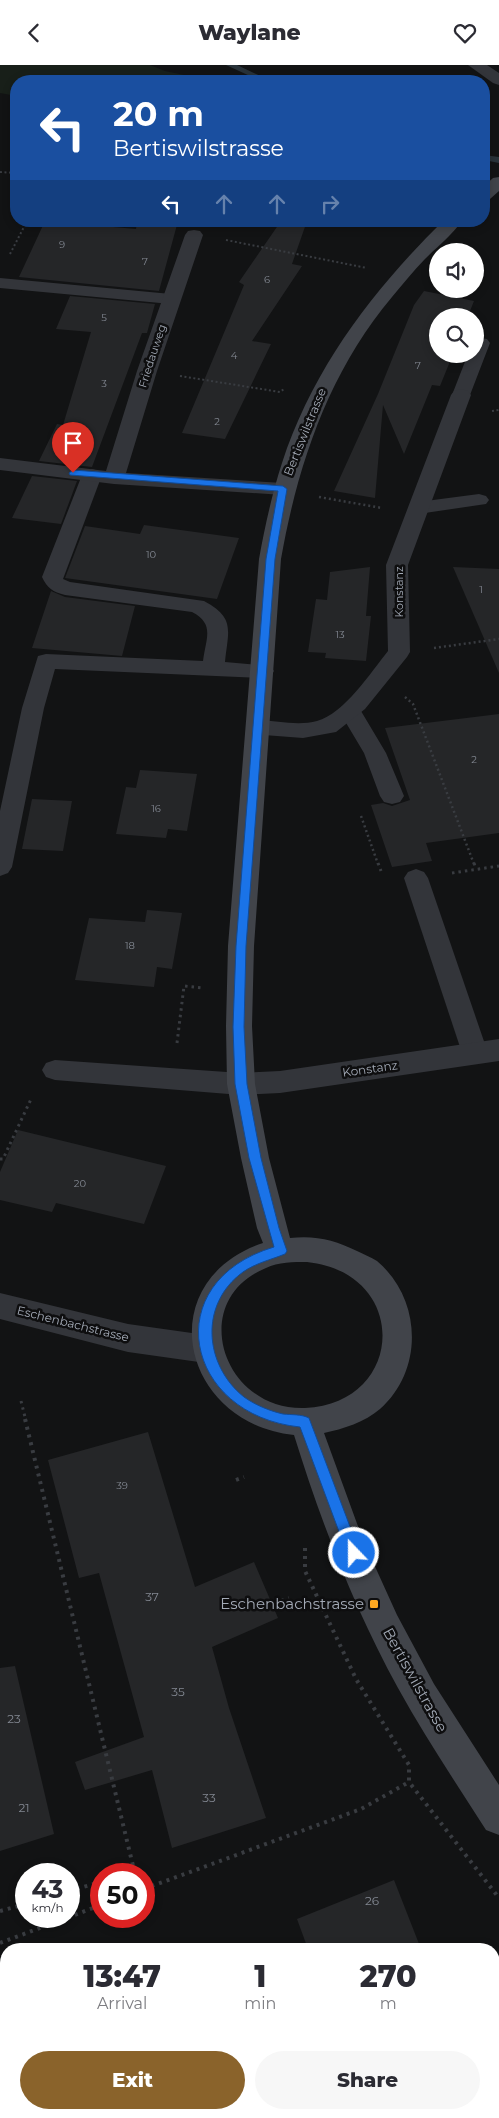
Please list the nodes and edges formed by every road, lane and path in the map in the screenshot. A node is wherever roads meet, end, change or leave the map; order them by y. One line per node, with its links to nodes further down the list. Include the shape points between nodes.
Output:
1 (476, 65): 2 (street)
2 (499, 80)
3 (24, 227): 7 (path)
4 (447, 227): 18 (main road, Bertiswilstrasse, via 387,289 342,353 314,406)
5 (194, 235): 10 (street, Friedauweg)
6 (223, 240): 8 (path)
7 (9, 257)
8 (362, 267)
9 (0, 283): 10 (lane)
10 (171, 299): 17 (street, Friedauweg)
11 (473, 363): 14 (lane, Konstanz)
12 (179, 376): 13 (path, via 280,392)
13 (287, 385)
14 (461, 395): 21 (street, Konstanz)
15 (0, 464): 16 (street)
16 (92, 475): 17 (street); 25 (lane, via 52,577 55,583 65,588 197,606 212,614 218,626)
17 (114, 478): 18 (street)
18 (283, 489): 26 (main road, Bertiswilstrasse, via 270,559)
19 (320, 498): 22 (path)
20 (479, 500): 21 (lane)
21 (418, 508): 28 (street, Konstanz, via 397,565 399,652)
22 (388, 509)
23 (499, 639): 24 (path)
24 (432, 648)
25 (213, 669): 26 (lane); 33 (lane, via 46,661)
26 (263, 671): 29 (main road, Bertiswilstrasse)
27 (413, 704): 34 (path)
28 (350, 711): 29 (street, Konstanz, via 327,727); 30 (lane, via 375,753)
29 (259, 728): 40 (main road, Bertiswilstrasse, via 240,976)
30 (392, 796)
31 (359, 809): 35 (path, via 385,882)
32 (499, 866): 34 (path)
33 (0, 867)
34 (476, 869): 35 (path)
35 (416, 878): 37 (lane)
36 (208, 989): 39 (path, via 184,986)
37 (487, 1052): 40 (street, Konstanz, via 280,1082)
38 (55, 1070): 39 (lane); 41 (path, via 44,1088 36,1088 3,1159)
39 (173, 1079): 40 (lane)
40 (241, 1084): 42 (main road, Bertiswilstrasse, via 255,1158)
41 (0, 1159)
42 (281, 1251): 44 (main road, via 258,1257 238,1269 221,1286 210,1305 205,1327); 46 (main road, via 307,1249 333,1253 357,1264 376,1280 391,1300 399,1323 399,1347 392,1371 378,1391 358,1407 332,1418)
43 (0, 1306): 44 (street, Eschenbachstrasse, via 128,1338)
44 (206, 1349): 46 (main road, via 213,1369 240,1401 260,1412)
45 (21, 1401): 52 (path)
46 (305, 1422): 51 (main road, Bertiswilstrasse, via 374,1605 395,1648 426,1704)
47 (244, 1477): 48 (path)
48 (236, 1479)
49 (289, 1598): 50 (path)
50 (281, 1601)
51 (499, 1817)
52 (133, 1863)
53 (155, 1885): 54 (path, via 361,1809 409,1783)
54 (499, 1899)
55 (15, 1906): 57 (path)
56 (90, 1909): 58 (path)
57 (0, 1911)
58 (0, 1943)

